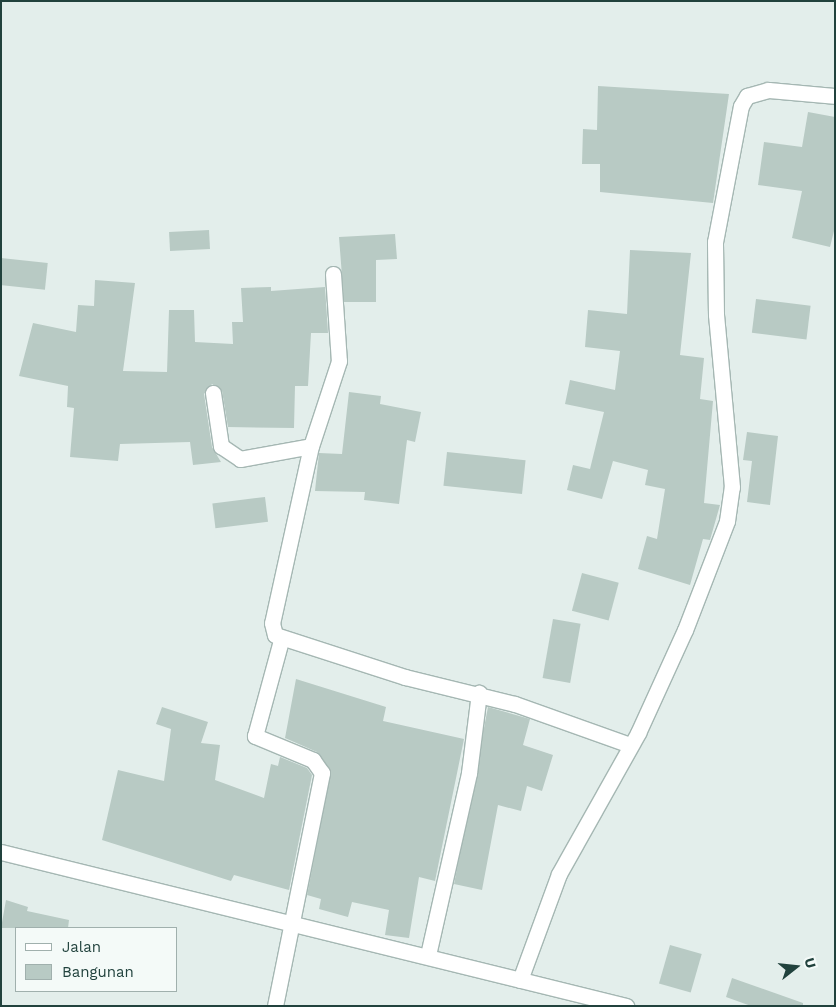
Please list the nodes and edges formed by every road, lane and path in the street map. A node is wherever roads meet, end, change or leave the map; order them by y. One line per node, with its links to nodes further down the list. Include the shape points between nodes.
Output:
1 (835, 96): 7 (street, via 758,92 747,96 734,126 715,242 716,315 732,488 727,520 686,630)
2 (333, 274): 4 (street, via 339,361)
3 (213, 393): 4 (street, via 221,446 240,459)
4 (311, 446): 5 (street, via 272,623)
5 (281, 640): 6 (street, via 405,677); 9 (street, via 254,736 319,764 322,772)
6 (479, 693): 7 (street); 10 (street, via 469,773)
7 (630, 745): 11 (street, via 559,874)
8 (1, 852): 9 (street)
9 (292, 920): 10 (street); 12 (street)
10 (428, 955): 11 (street)
11 (520, 980): 13 (street)
12 (275, 1006)
13 (626, 1006)

